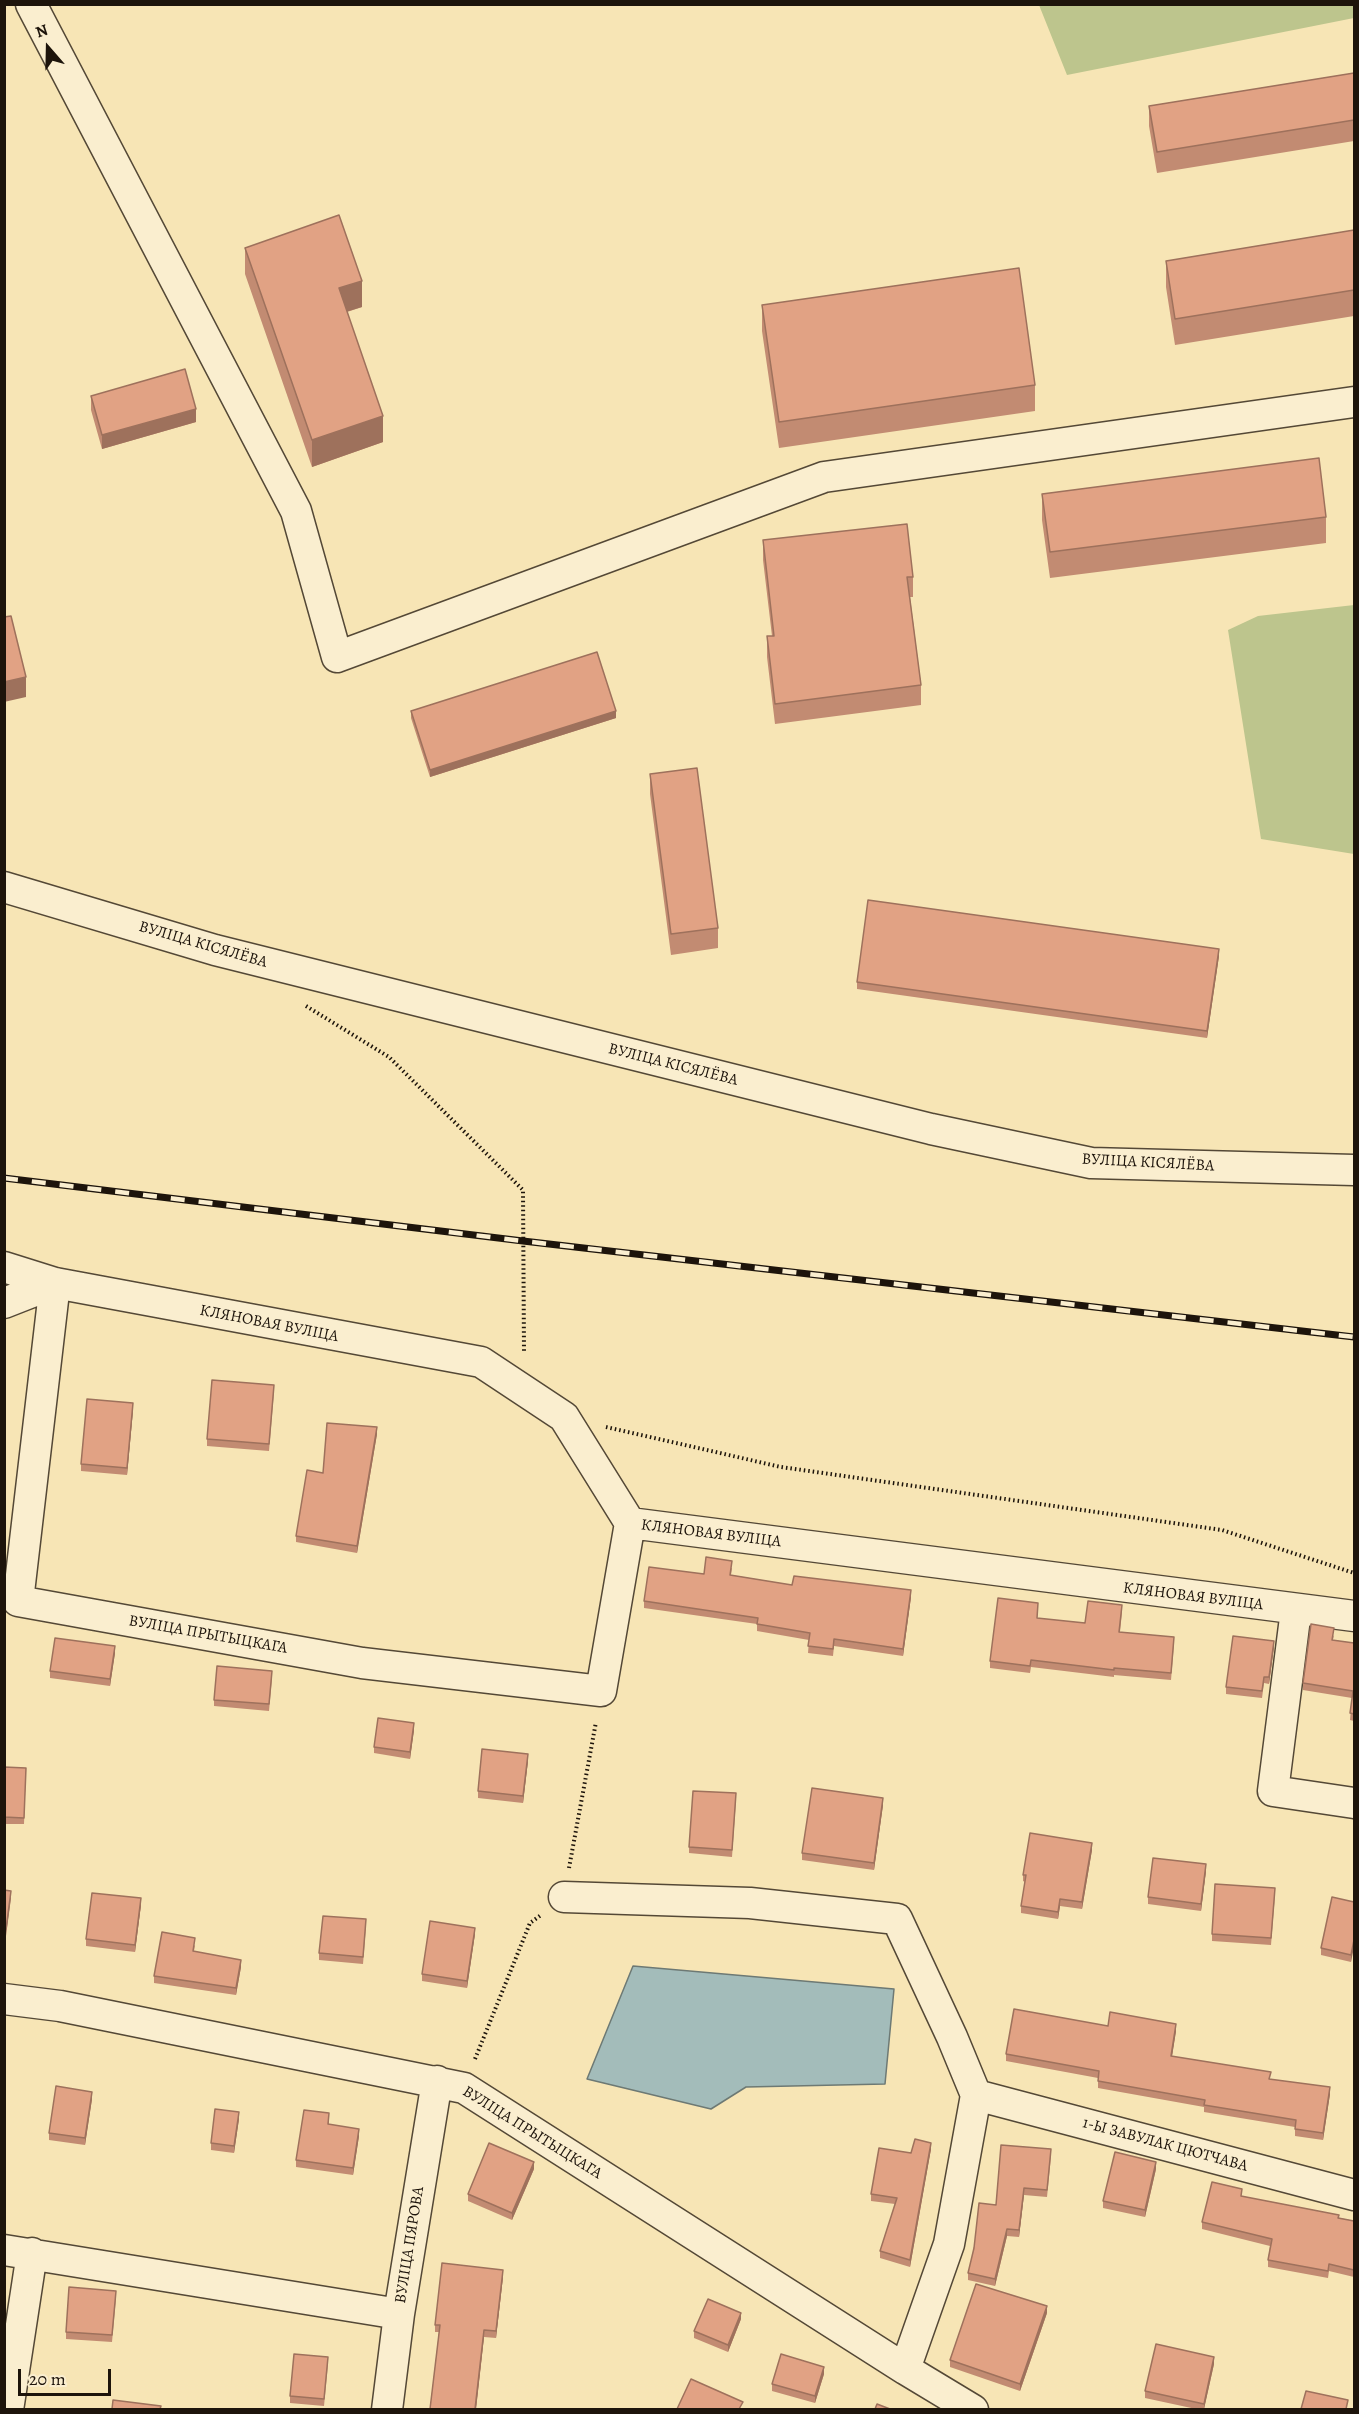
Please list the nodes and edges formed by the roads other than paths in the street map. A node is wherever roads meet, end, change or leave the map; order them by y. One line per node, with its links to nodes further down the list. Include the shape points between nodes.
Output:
1 (31, 4): 2 (street, via 296,511 337,657 824,477)
2 (1354, 402)
3 (4, 887): 4 (street, ВУЛІЦА КІСЯЛЁВА, via 215,950 931,1129 1091,1163)
4 (1354, 1170)
5 (4, 1268): 6 (street, КЛЯНОВАЯ ВУЛІЦА)
6 (55, 1283): 7 (street); 8 (street, КЛЯНОВАЯ ВУЛІЦА, via 481,1362 564,1417); 8 (street, ВУЛІЦА ПРЫТЫЦКАГА, via 18,1601 362,1663 601,1691)
7 (4, 1303)
8 (630, 1523): 9 (street, КЛЯНОВАЯ ВУЛІЦА)
9 (1296, 1610): 10 (street, КЛЯНОВАЯ ВУЛІЦА); 11 (street, via 1273,1791)
10 (1354, 1616)
11 (1354, 1803)
12 (564, 1897): 15 (street, via 750,1903 897,1919)
13 (4, 1999): 14 (street, ВУЛІЦА ПРЫТЫЦКАГА)
14 (437, 2081): 18 (street, ВУЛІЦА ПЯРОВА); 19 (street, ВУЛІЦА ПРЫТЫЦКАГА, via 464,2088)
15 (976, 2096): 16 (street, 1-Ы ЗАВУЛАК ЦЮТЧАВА); 19 (street, via 949,2244)
16 (1354, 2195)
17 (18, 2252): 18 (street); 20 (street)
18 (399, 2314): 21 (street, ВУЛІЦА ПЯРОВА)
19 (905, 2369): 22 (street, ВУЛІЦА ПРЫТЫЦКАГА)
20 (8, 2409)
21 (387, 2409)
22 (973, 2409)

